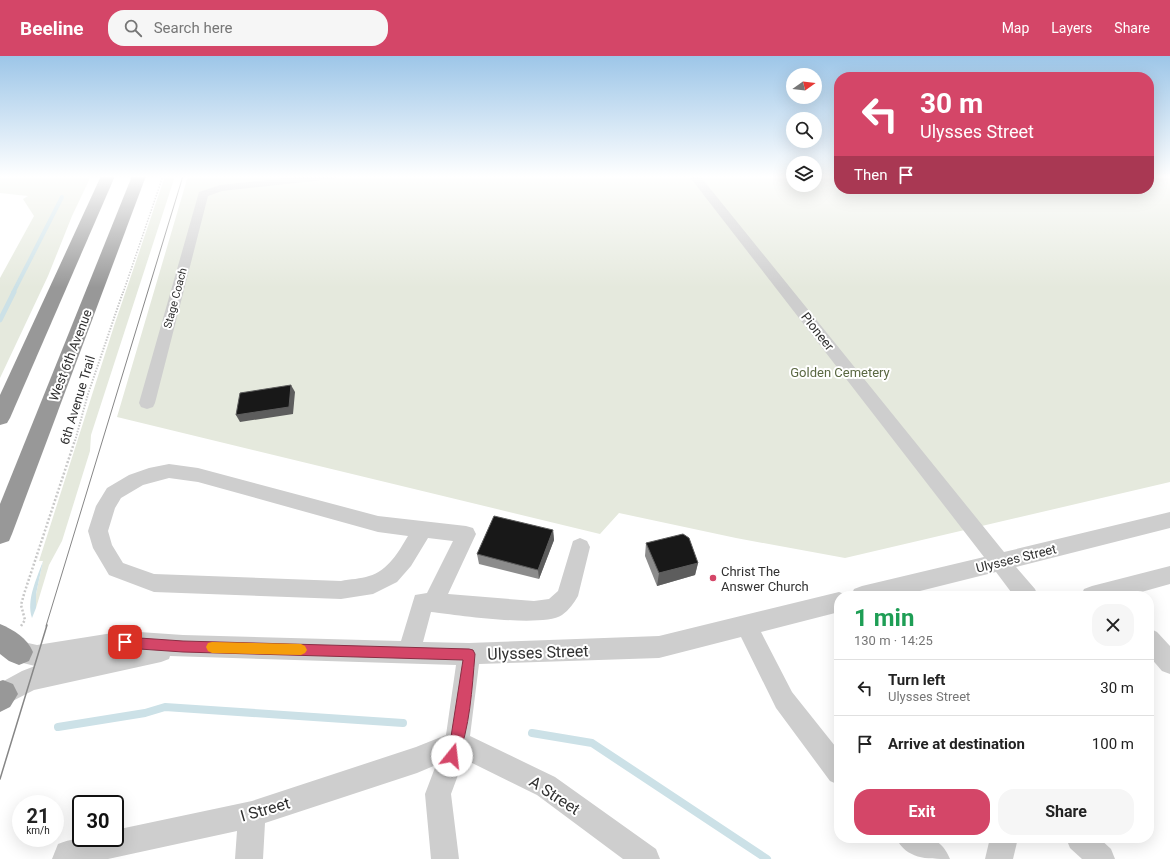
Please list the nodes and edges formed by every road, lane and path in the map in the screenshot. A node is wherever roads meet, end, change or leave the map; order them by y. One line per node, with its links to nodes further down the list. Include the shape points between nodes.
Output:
1 (90, 213): 7 (highway)
2 (124, 213): 10 (highway, West 6th Avenue)
3 (150, 213): 20 (path, 6th Avenue Trail, via 88,394 24,594 21,605 25,620)
4 (198, 213): 6 (street, Stage Coach)
5 (724, 213): 12 (street, Pioneer)
6 (148, 403)
7 (0, 418)
8 (1170, 520): 12 (street, Ulysses Street)
9 (423, 529): 9 (street, via 378,524 198,475 169,471 136,480 114,493 106,506 98,531 102,548 116,569 154,583 340,590 373,585 390,576 404,560); 17 (street, via 466,534)
10 (0, 534)
11 (580, 547): 17 (street, via 567,596 554,608 534,611)
12 (1000, 562): 14 (street, Ulysses Street); 15 (street, Pioneer)
13 (1170, 575): 16 (street)
14 (882, 591)
15 (1023, 591)
16 (1116, 591)
17 (433, 603): 23 (street, via 422,602)
18 (834, 603): 19 (street, Ulysses Street)
19 (746, 624): 24 (street, Ulysses Street, via 660,647); 28 (street, via 784,700)
20 (12, 639): 22 (street, Ulysses Street, via 37,656 125,642)
21 (1154, 645): 25 (street)
22 (183, 646): 23 (street, Ulysses Street); 26 (street, Ulysses Street, via 30,679)
23 (409, 652): 24 (street, Ulysses Street)
24 (469, 654): 27 (street)
25 (1170, 663)
26 (2, 695)
27 (457, 743): 29 (street, I Street, via 417,760); 35 (street, via 438,794); 36 (street, A Street, via 546,786)
28 (834, 765)
29 (252, 814): 33 (street, I Street); 34 (street)
30 (916, 843): 37 (street)
31 (1003, 843): 38 (street)
32 (1085, 843): 39 (street)
33 (67, 856)
34 (249, 859)
35 (445, 859)
36 (646, 859)
37 (936, 859)
38 (1000, 859)
39 (1101, 859)

